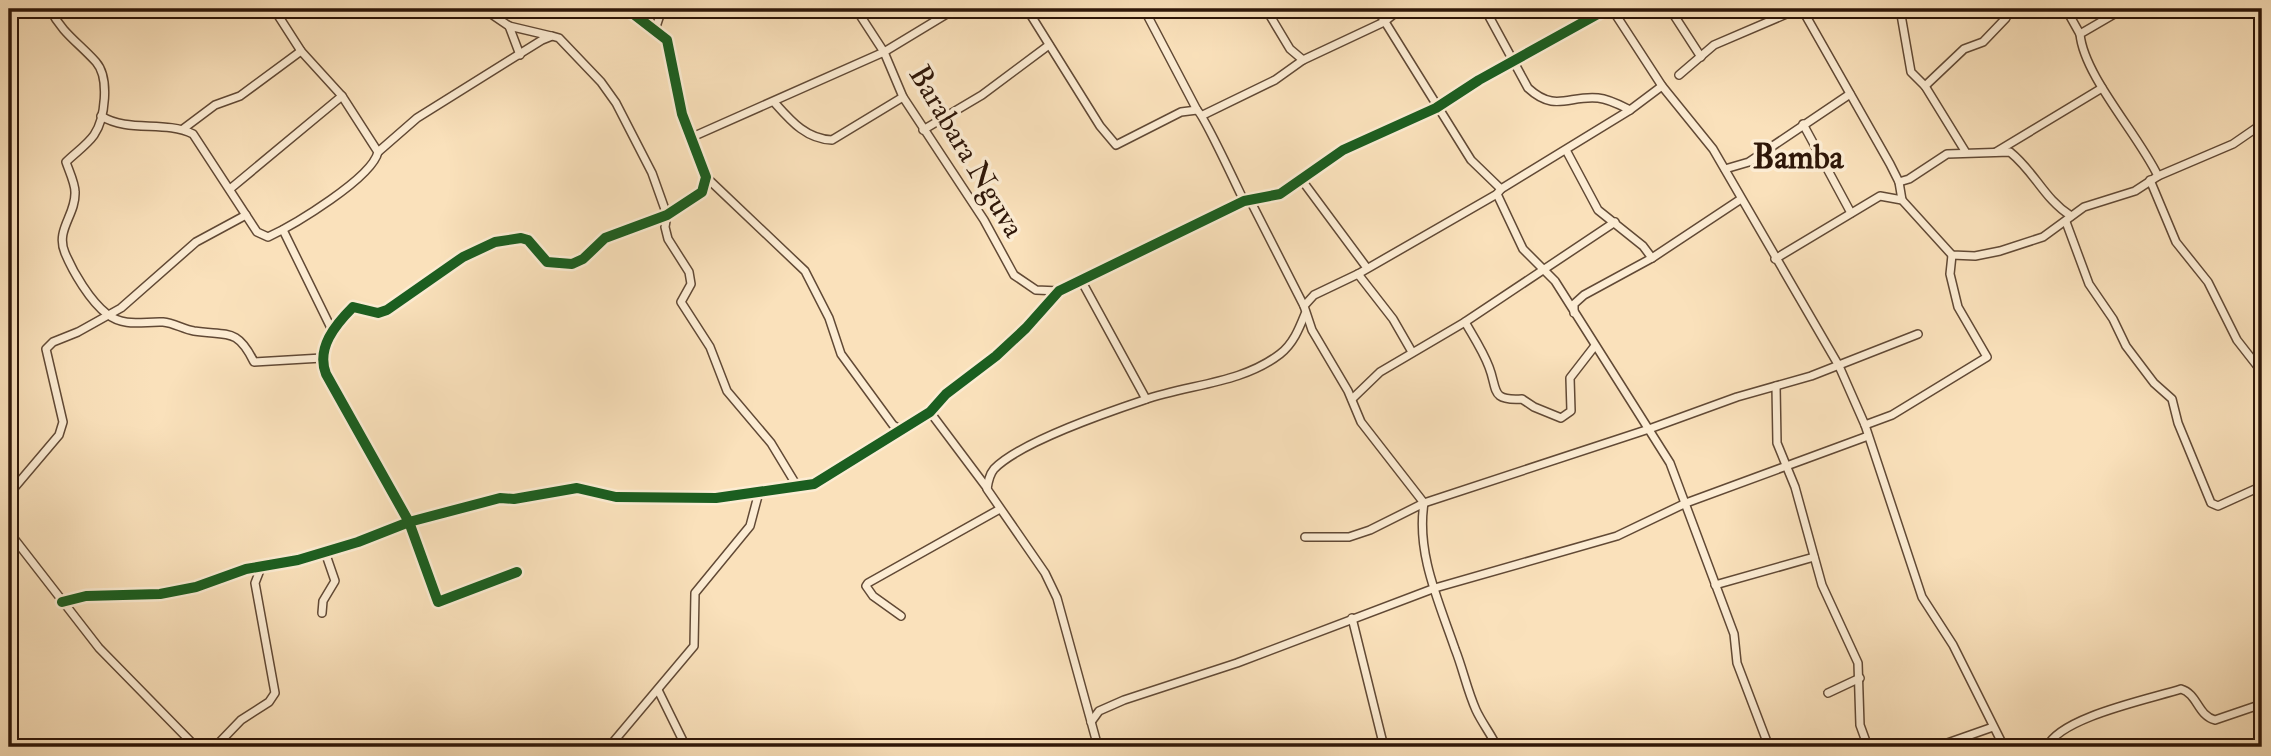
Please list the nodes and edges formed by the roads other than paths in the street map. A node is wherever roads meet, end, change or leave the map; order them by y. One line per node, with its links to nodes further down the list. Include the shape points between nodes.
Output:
1 (50, 9): 45 (street, via 60,27 102,73)
2 (274, 9): 28 (street)
3 (484, 9): 23 (street)
4 (627, 9): 24 (street)
5 (662, 9): 24 (street)
6 (856, 9): 29 (street, Barabara Nguva)
7 (955, 9): 29 (street)
8 (1027, 9): 27 (street)
9 (1144, 9): 44 (street)
10 (1266, 9): 33 (street, via 1290,49)
11 (1377, 9): 22 (street)
12 (1400, 9): 22 (street)
13 (1485, 9): 32 (street)
14 (1607, 9): 32 (street)
15 (1612, 9): 35 (street)
16 (1670, 9): 31 (street)
17 (1800, 9): 31 (street, via 1714,45); 38 (street)
18 (1900, 9): 36 (street, via 1911,72)
19 (2003, 9): 36 (street, via 2006,18 2001,26 1964,49)
20 (2066, 9): 25 (street)
21 (2123, 9): 25 (street)
22 (1384, 22): 33 (street); 42 (street)
23 (509, 26): 26 (street); 30 (street)
24 (655, 30): 50 (street, via 667,40)
25 (2080, 34): 37 (street)
26 (552, 36): 30 (street); 67 (street, via 569,46 616,103 652,173)
27 (1049, 45): 44 (street, via 1116,145 1181,111); 49 (street, via 982,95)
28 (301, 51): 39 (street); 48 (street, via 240,96 215,105)
29 (884, 52): 40 (street, Barabara Nguva); 41 (street)
30 (520, 55): 53 (street, via 449,96)
31 (1702, 57): 34 (street)
32 (1515, 59): 42 (street); 43 (street, via 1528,88 1548,102 1596,98)
33 (1303, 60): 44 (street, via 1275,80)
34 (1679, 75)
35 (1662, 86): 43 (street); 55 (street)
36 (1925, 86): 52 (street)
37 (2102, 88): 54 (street); 57 (street, via 2123,115)
38 (1850, 94): 46 (street); 59 (street)
39 (342, 96): 53 (street); 60 (street)
40 (903, 97): 41 (street, via 832,140 821,140 797,128); 49 (street, Barabara Nguva)
41 (774, 102): 50 (street)
42 (1436, 108): 58 (street, via 1343,150); 61 (street, via 1471,160)
43 (1630, 110): 51 (street)
44 (1200, 113): 64 (street)
45 (101, 116): 48 (street, via 120,124); 80 (street, via 92,139 66,162 75,193 61,238 85,287)
46 (1803, 124): 55 (street, via 1749,162); 65 (street)
47 (2262, 124): 57 (street, via 2233,144)
48 (183, 129): 60 (street, via 193,134)
49 (923, 130): 78 (street, Barabara Nguva, via 984,220 1014,275 1036,290)
50 (690, 138): 56 (street)
51 (1566, 149): 61 (street); 69 (street, via 1598,210)
52 (1965, 151): 54 (street); 59 (street, via 1947,153)
53 (378, 152): 70 (street, via 376,162 363,174)
54 (1996, 152): 68 (street, via 2010,152 2024,163 2043,193)
55 (1725, 169): 62 (street)
56 (706, 177): 67 (street, via 702,192); 95 (street, via 805,271 824,306 841,354)
57 (2154, 178): 68 (street, via 2135,191 2099,200); 89 (street, via 2176,242 2208,282 2237,340)
58 (1301, 179): 64 (street, via 1280,194); 74 (street)
59 (1899, 182): 63 (street)
60 (230, 189): 66 (street)
61 (1499, 191): 74 (street); 75 (street, via 1523,248)
62 (1741, 199): 72 (street); 73 (street)
63 (1902, 200): 65 (street, via 1880,195); 71 (street)
64 (1248, 201): 77 (street); 79 (street)
65 (1851, 214): 73 (street)
66 (246, 215): 70 (street, via 263,236); 80 (street, via 196,242)
67 (667, 215): 83 (street, via 605,237 572,264 547,262 521,238 495,242 463,257 387,310 378,313 353,307); 99 (street, via 668,240 689,272 691,284 681,302 710,347 727,391 771,443)
68 (2069, 219): 71 (street, via 2043,237 2000,251); 100 (street, via 2089,284 2126,346 2172,399 2211,503 2218,506)
69 (1615, 222): 72 (street); 75 (street)
70 (283, 229): 83 (street)
71 (1952, 255): 94 (street, via 1958,307 1987,357 1892,415)
72 (1652, 258): 81 (street, via 1584,295 1574,304)
73 (1775, 259): 88 (street)
74 (1367, 268): 76 (street)
75 (1543, 272): 81 (street, via 1555,281); 82 (street)
76 (1358, 274): 79 (street, via 1314,295); 86 (street)
77 (1081, 279): 78 (street); 91 (street)
78 (1059, 291): 93 (street, via 996,356)
79 (1304, 310): 91 (street, via 1287,348 1270,361 1233,377); 92 (street)
80 (108, 315): 87 (street, via 136,326 167,323 192,331 230,334 246,345 254,362); 103 (street, via 46,349 63,422 59,435)
81 (1575, 316): 85 (street)
82 (1465, 322): 85 (street, via 1499,395 1507,400 1522,399 1561,418 1571,411 1570,378); 86 (street)
83 (332, 330): 87 (street)
84 (1918, 334): 88 (street)
85 (1594, 347): 96 (street)
86 (1412, 352): 92 (street, via 1380,372)
87 (322, 358): 107 (street, via 326,374)
88 (1839, 366): 90 (street); 94 (street)
89 (2262, 372)
90 (1776, 386): 96 (street); 98 (street, via 1777,443)
91 (1146, 399): 101 (street, via 1022,450 994,470)
92 (1352, 399): 104 (street, via 1361,422)
93 (930, 412): 95 (street); 101 (street)
94 (1865, 425): 97 (street)
95 (900, 429): 99 (street, via 834,474)
96 (1650, 429): 104 (street); 105 (street)
97 (1868, 436): 98 (street); 127 (street, via 1922,597 1954,645)
98 (1789, 467): 105 (street); 111 (street)
99 (797, 486): 102 (street)
100 (2262, 486)
101 (988, 489): 106 (street)
102 (759, 492): 107 (street, via 716,498 639,498 577,488 500,498); 121 (street, via 750,526 695,593 694,646)
103 (9, 494)
104 (1424, 503): 109 (street, via 1349,537); 115 (street, via 1420,524)
105 (1686, 503): 114 (street); 115 (street, via 1616,536)
106 (1000, 509): 118 (street, via 868,583 873,596); 124 (street, via 1057,598)
107 (409, 522): 110 (street); 113 (street, via 438,602)
108 (9, 532): 116 (street)
109 (1305, 537)
110 (325, 552): 112 (street); 117 (street, via 335,581 323,601)
111 (1814, 557): 114 (street); 120 (street, via 1822,585 1852,647)
112 (262, 565): 116 (street, via 160,594); 129 (street, via 255,583 275,693)
113 (517, 572)
114 (1715, 585): 135 (street, via 1734,634 1737,663)
115 (1435, 588): 119 (street); 134 (street, via 1467,690)
116 (62, 602): 128 (street, via 99,649)
117 (322, 613)
118 (901, 616)
119 (1352, 618): 125 (street); 133 (street)
120 (1860, 678): 122 (street); 136 (street, via 1860,725)
121 (657, 690): 130 (street); 131 (street)
122 (1828, 693)
123 (2262, 704): 139 (street, via 2215,720 2207,718 2192,695 2181,689 2082,720 2062,730)
124 (1088, 711): 125 (street); 126 (street)
125 (1099, 711): 126 (street)
126 (1091, 722): 132 (street)
127 (1993, 727): 137 (street); 138 (street)
128 (196, 747)
129 (215, 747)
130 (609, 747)
131 (686, 747)
132 (1098, 747)
133 (1384, 747)
134 (1497, 747)
135 (1769, 747)
136 (1868, 747)
137 (1936, 747)
138 (2004, 747)
139 (2047, 747)

